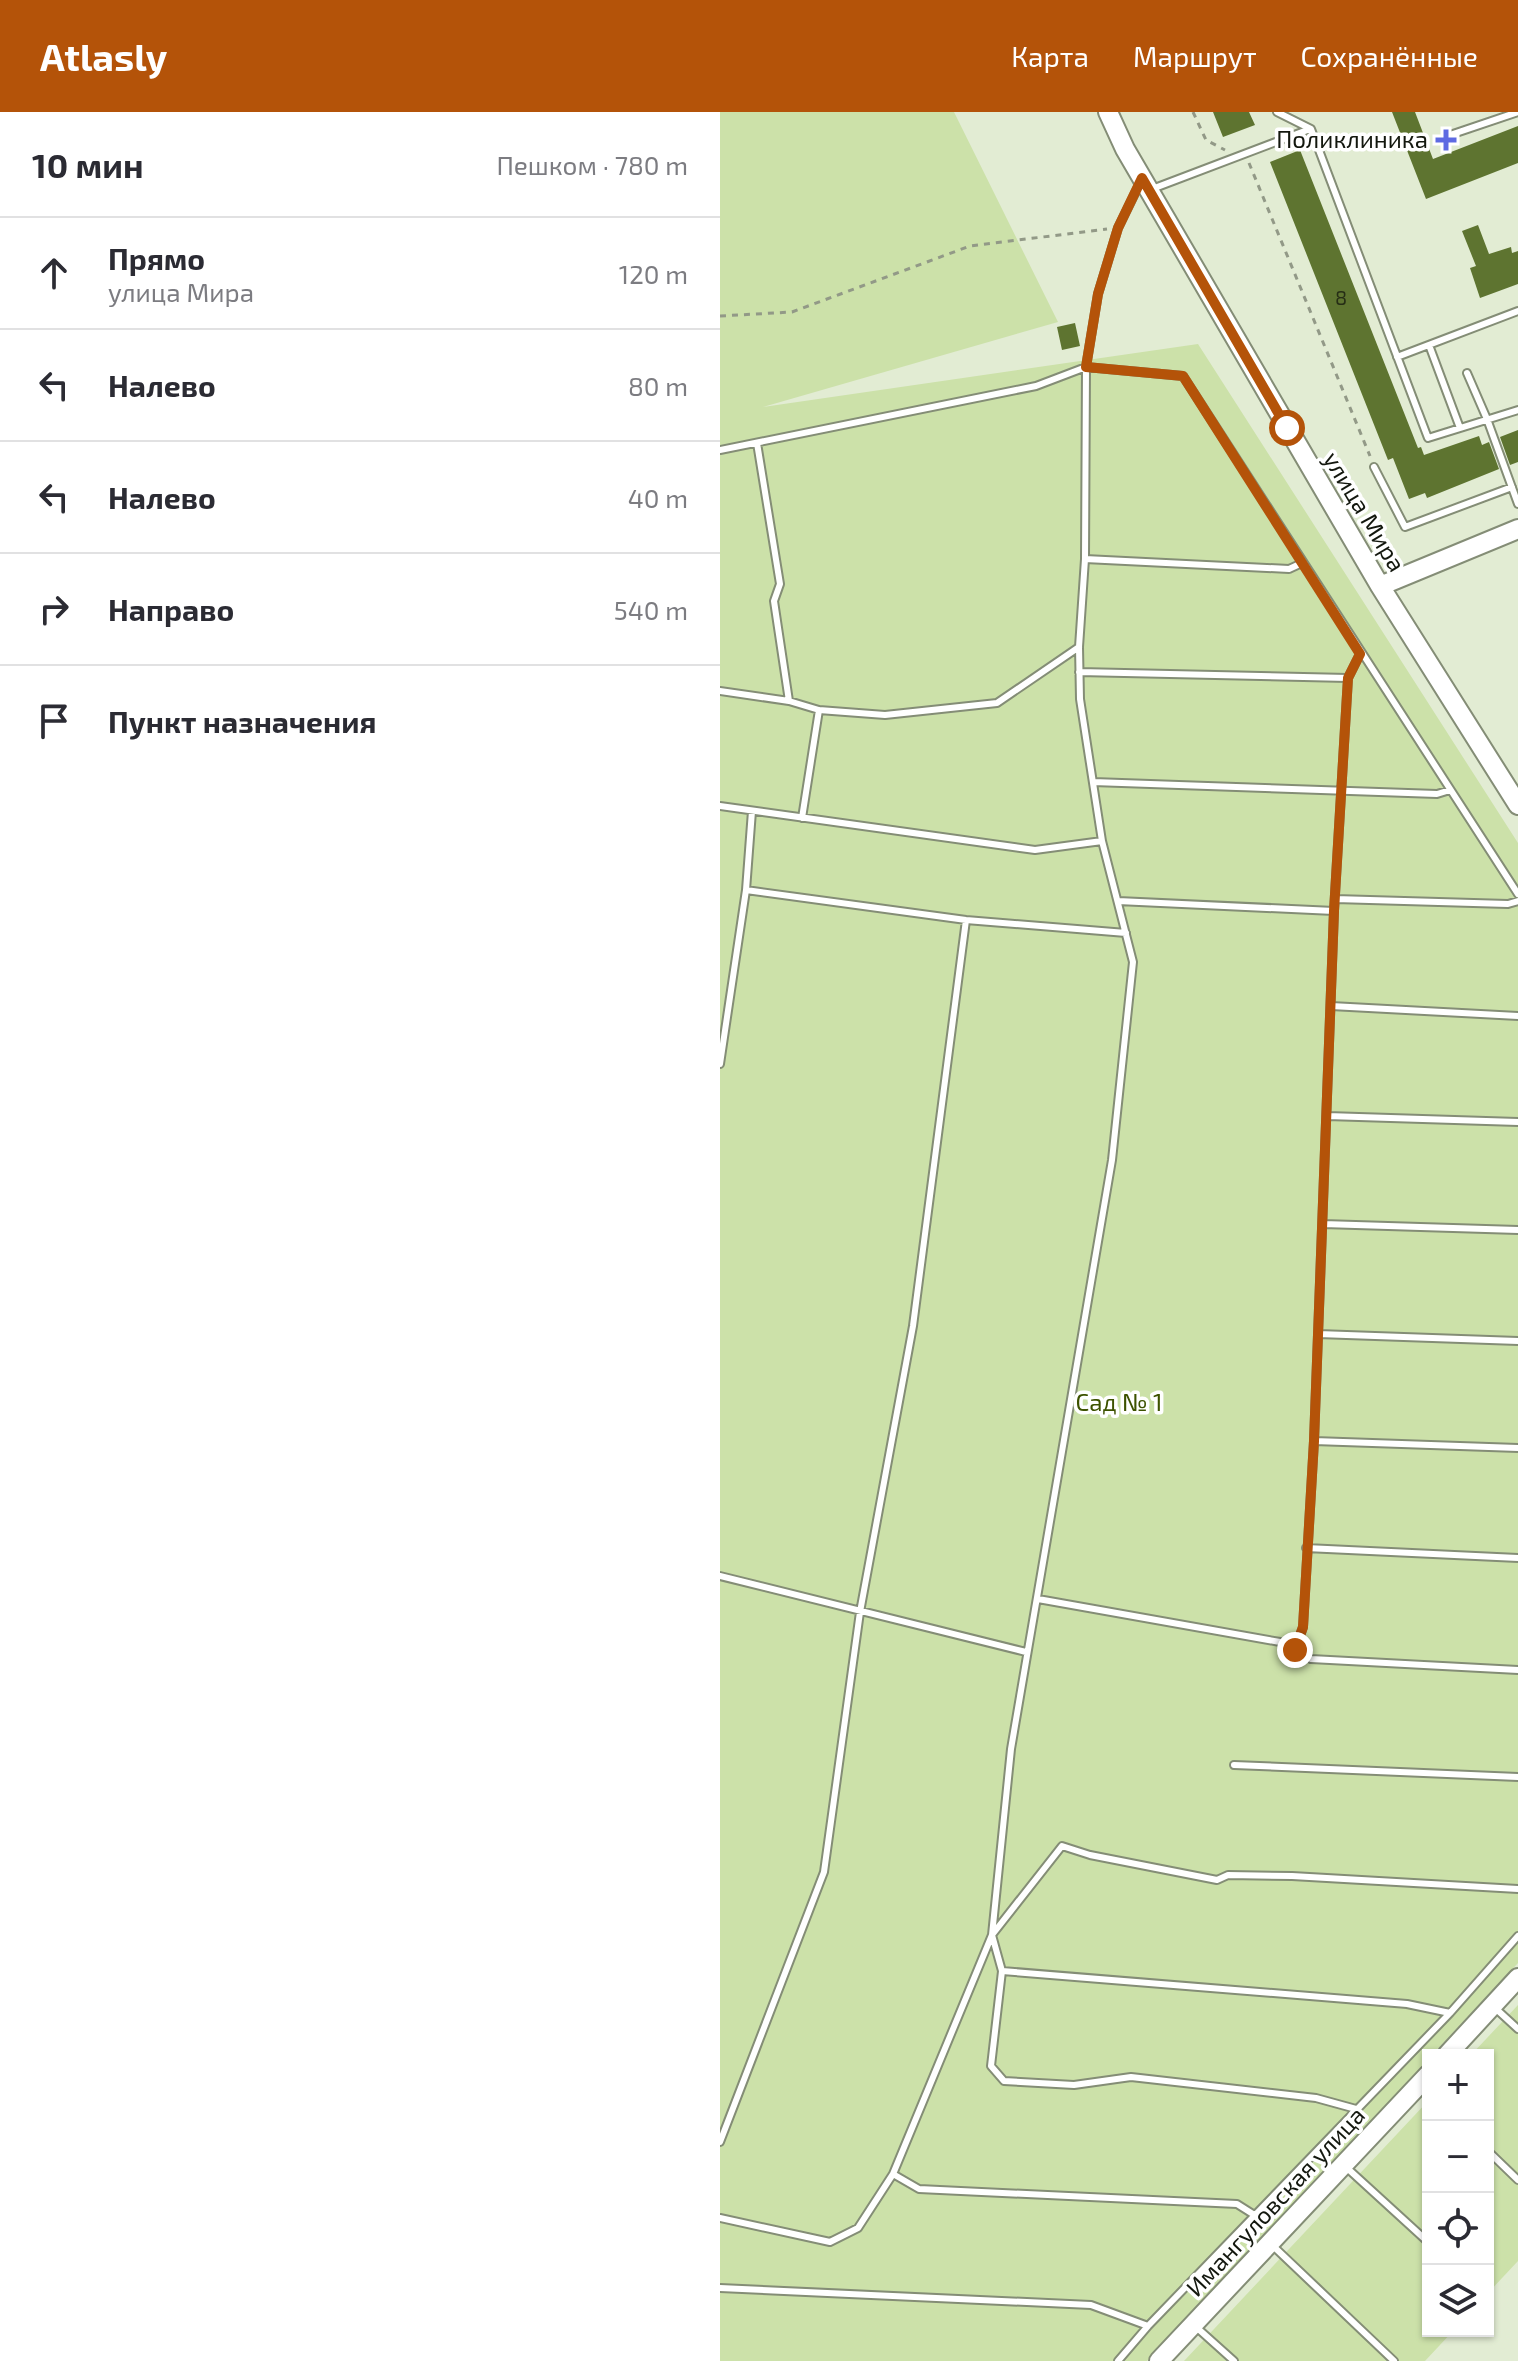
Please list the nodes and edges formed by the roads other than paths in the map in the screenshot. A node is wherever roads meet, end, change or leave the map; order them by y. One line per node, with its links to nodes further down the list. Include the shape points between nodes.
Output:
1 (1108, 112): 6 (main road, улица Мира)
2 (1277, 112): 4 (lane)
3 (1518, 112): 5 (lane)
4 (1311, 129): 6 (lane); 9 (lane)
5 (1447, 136)
6 (1146, 184): 10 (lane, via 1118,228 1098,294); 23 (main road, улица Мира)
7 (1518, 311): 8 (lane)
8 (1429, 345): 9 (lane); 14 (lane)
9 (1397, 357): 14 (lane, via 1428,438)
10 (1086, 367): 15 (lane, via 1036,386); 21 (lane); 22 (lane, via 1183,376)
11 (1467, 373): 13 (lane)
12 (1518, 410): 13 (lane)
13 (1487, 419): 14 (lane); 18 (lane)
14 (1460, 428)
15 (757, 443): 16 (lane); 29 (lane, via 780,584 774,601)
16 (720, 450)
17 (1374, 467): 18 (lane, via 1405,527)
18 (1512, 487): 19 (lane)
19 (1518, 504)
20 (1518, 529): 23 (main road)
21 (1085, 559): 22 (lane, via 1289,569); 24 (lane)
22 (1302, 563): 25 (lane)
23 (1380, 586): 34 (main road, улица Мира)
24 (1079, 647): 26 (lane); 30 (lane, via 997,703 885,715)
25 (1360, 654): 27 (lane); 32 (lane)
26 (1079, 672): 27 (lane); 31 (lane)
27 (1348, 678): 33 (lane)
28 (720, 691): 29 (lane)
29 (789, 701): 30 (lane)
30 (819, 710): 37 (lane)
31 (1093, 782): 33 (lane); 38 (lane)
32 (1450, 790): 33 (lane); 40 (lane)
33 (1341, 791): 41 (lane)
34 (1518, 805)
35 (720, 806): 36 (lane)
36 (752, 811): 37 (lane); 39 (lane)
37 (802, 818): 38 (lane, via 1035,850)
38 (1102, 841): 42 (lane)
39 (746, 890): 45 (lane); 49 (lane)
40 (1518, 894)
41 (1335, 899): 43 (lane); 44 (lane)
42 (1118, 901): 44 (lane); 46 (lane)
43 (1518, 901)
44 (1334, 911): 47 (lane)
45 (966, 920): 46 (lane); 62 (lane, via 913,1326)
46 (1126, 933): 61 (lane, via 1133,962 1112,1160)
47 (1331, 1006): 48 (lane); 50 (lane)
48 (1518, 1016)
49 (720, 1064)
50 (1327, 1116): 51 (lane); 52 (lane)
51 (1518, 1122)
52 (1323, 1224): 53 (lane); 54 (lane)
53 (1518, 1230)
54 (1318, 1334): 55 (lane); 56 (lane)
55 (1518, 1341)
56 (1314, 1441): 57 (lane); 58 (lane)
57 (1518, 1448)
58 (1306, 1548): 59 (lane); 63 (lane, via 1303,1627)
59 (1518, 1558)
60 (720, 1576): 62 (lane)
61 (1038, 1599): 63 (lane, via 1280,1642); 64 (lane)
62 (860, 1612): 64 (lane); 79 (lane, via 824,1872)
63 (1295, 1650): 65 (lane, via 1311,1659)
64 (1026, 1652): 69 (lane)
65 (1518, 1670)
66 (1234, 1765): 67 (lane)
67 (1518, 1777)
68 (1518, 1889): 69 (lane, via 1292,1876 1228,1875 1217,1880 1062,1846)
69 (992, 1935): 71 (lane); 82 (lane)
70 (1518, 1936): 74 (lane)
71 (1002, 1971): 74 (lane, via 1407,2004); 78 (lane, via 991,2066 1004,2081 1074,2085 1131,2077 1316,2098)
72 (1518, 1978): 73 (main road)
73 (1493, 2006): 75 (lane); 76 (main road)
74 (1450, 2013): 78 (lane)
75 (1518, 2029)
76 (1453, 2049)
77 (1422, 2087): 81 (main road, Имангуловская улица)
78 (1356, 2109): 84 (lane)
79 (720, 2142)
80 (1494, 2157): 83 (lane)
81 (1344, 2165): 86 (lane); 87 (main road, Имангуловская улица)
82 (893, 2174): 84 (lane, via 919,2189 1237,2204); 85 (lane, via 858,2228 830,2242)
83 (1518, 2180)
84 (1256, 2216): 90 (lane)
85 (720, 2218)
86 (1422, 2236)
87 (1270, 2243): 89 (main road, Имангуловская улица); 94 (lane)
88 (720, 2288): 90 (lane, via 1091,2305)
89 (1193, 2324): 92 (main road, Имангуловская улица); 93 (lane)
90 (1148, 2326): 91 (lane)
91 (1118, 2361)
92 (1159, 2361)
93 (1234, 2361)
94 (1394, 2361)

